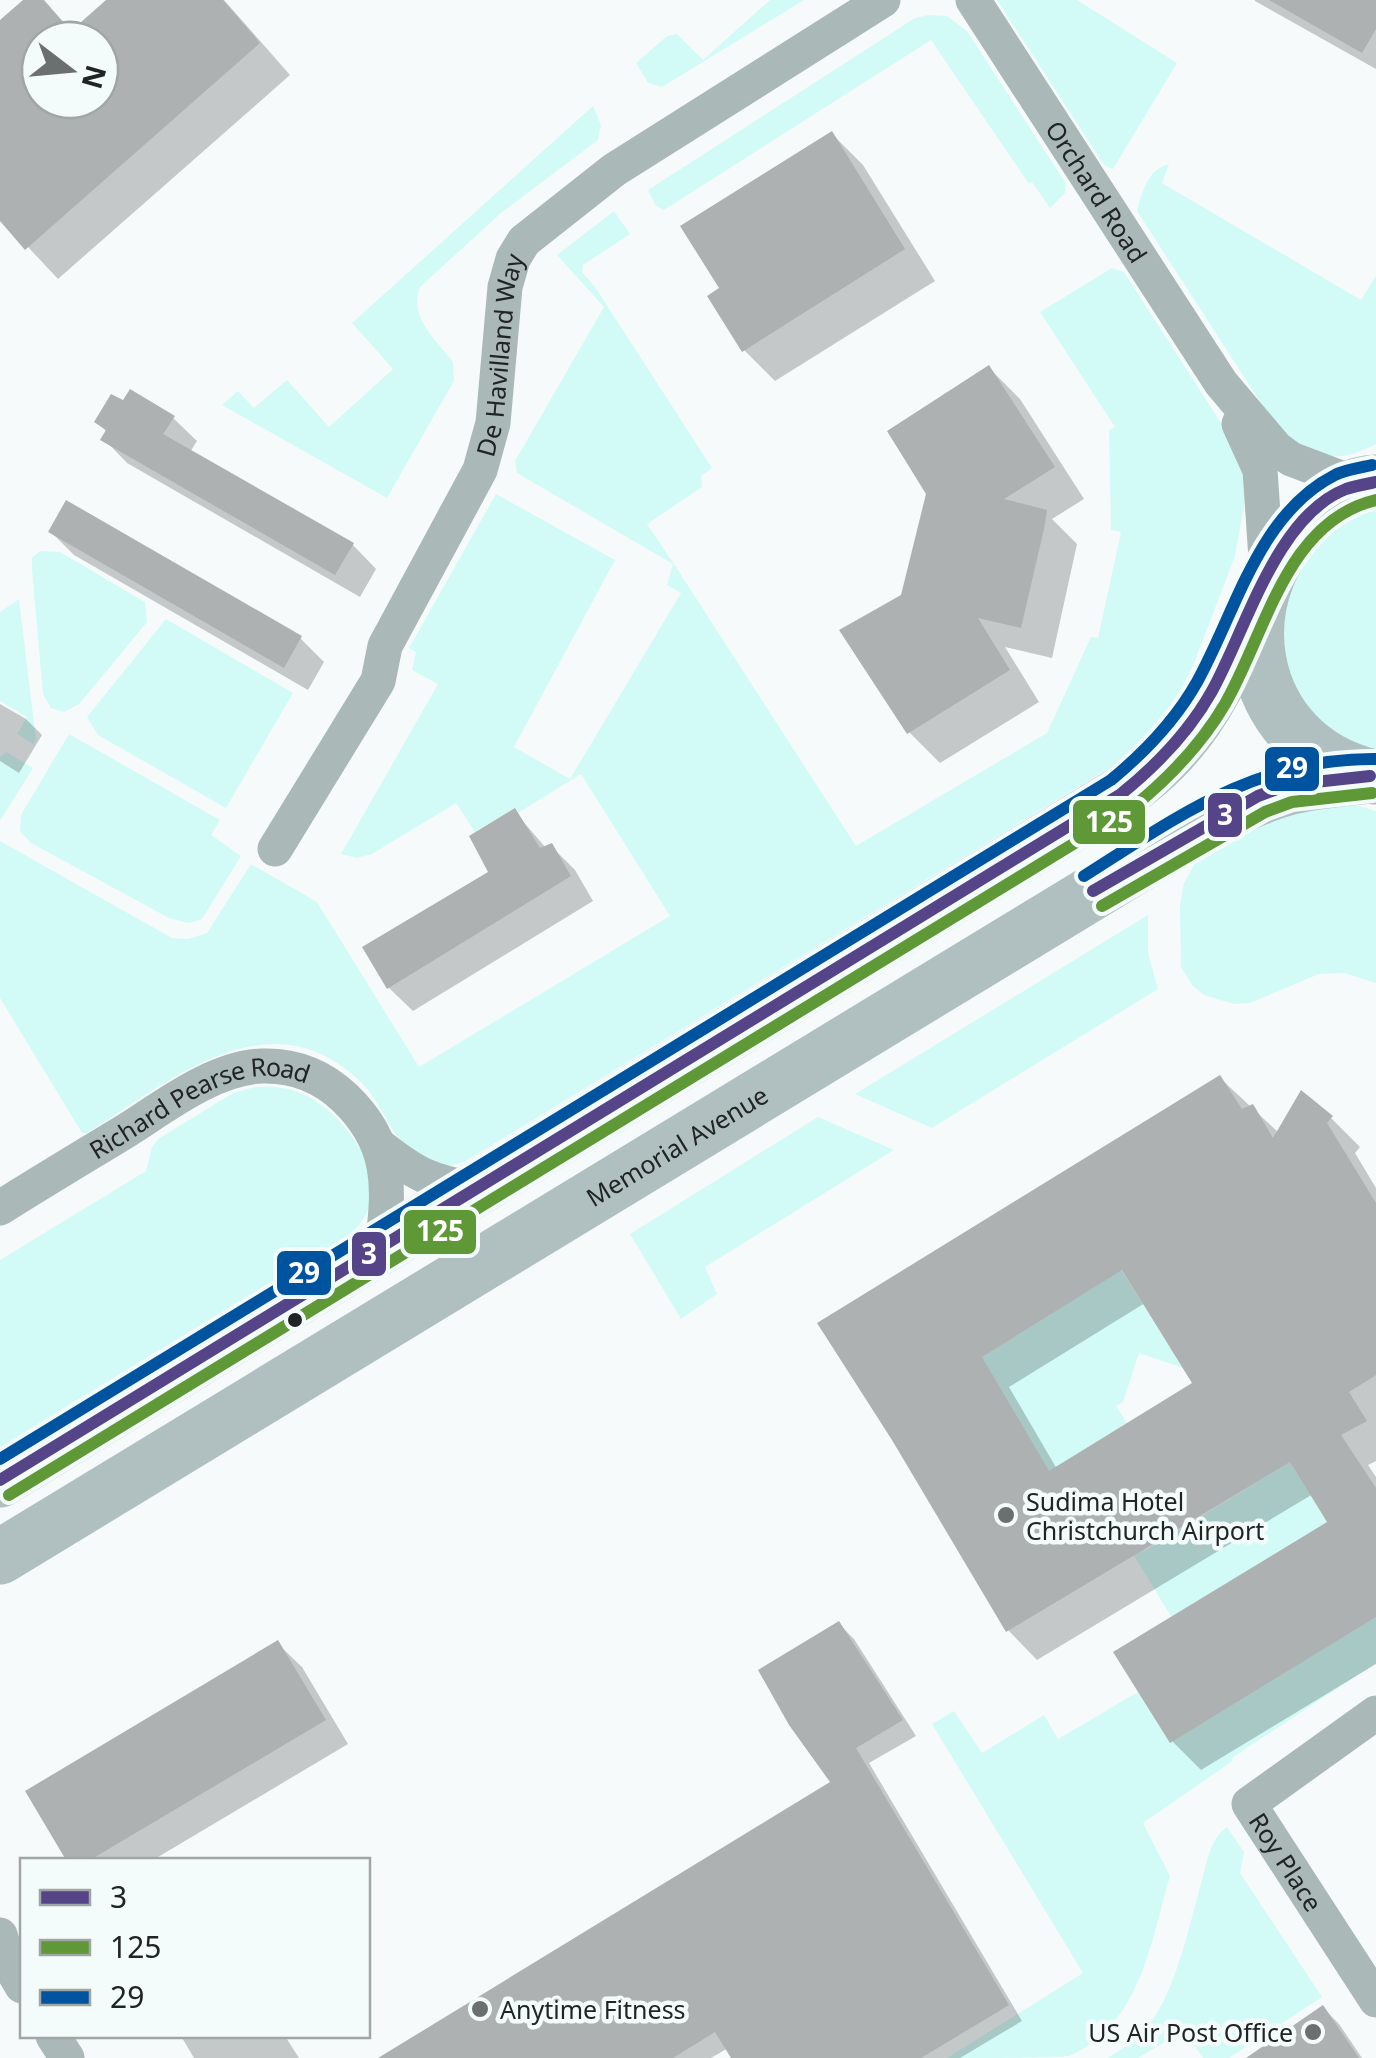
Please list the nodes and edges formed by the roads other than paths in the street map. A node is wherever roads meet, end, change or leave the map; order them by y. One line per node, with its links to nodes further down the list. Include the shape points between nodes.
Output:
1 (884, 0): 7 (street, De Havilland Way, via 614,170 524,241 505,286 493,422 480,470 385,646 378,681)
2 (972, 0): 3 (street, Orchard Road)
3 (1221, 383): 4 (street, Orchard Road, via 1291,459); 5 (street, Orchard Road, via 1260,470)
4 (1368, 480): 5 (main road, via 1306,518)
5 (1263, 585): 6 (main road, via 1257,654 1277,709 1317,752); 9 (main road, via 1213,690 1154,768)
6 (1373, 777): 13 (main road, Memorial Avenue, via 1288,785 1217,817)
7 (275, 849)
8 (381, 1147): 9 (street, Richard Pearse Road, via 436,1183); 10 (street, Richard Pearse Road, via 332,1086 312,1074 259,1066 228,1073 176,1100); 11 (street, Richard Pearse Road, via 389,1191)
9 (474, 1189): 11 (main road)
10 (0, 1208)
11 (382, 1246): 12 (main road)
12 (0, 1480)
13 (0, 1558)
14 (1376, 1712): 15 (street, Roy Place, via 1248,1804)
15 (1376, 2000)

